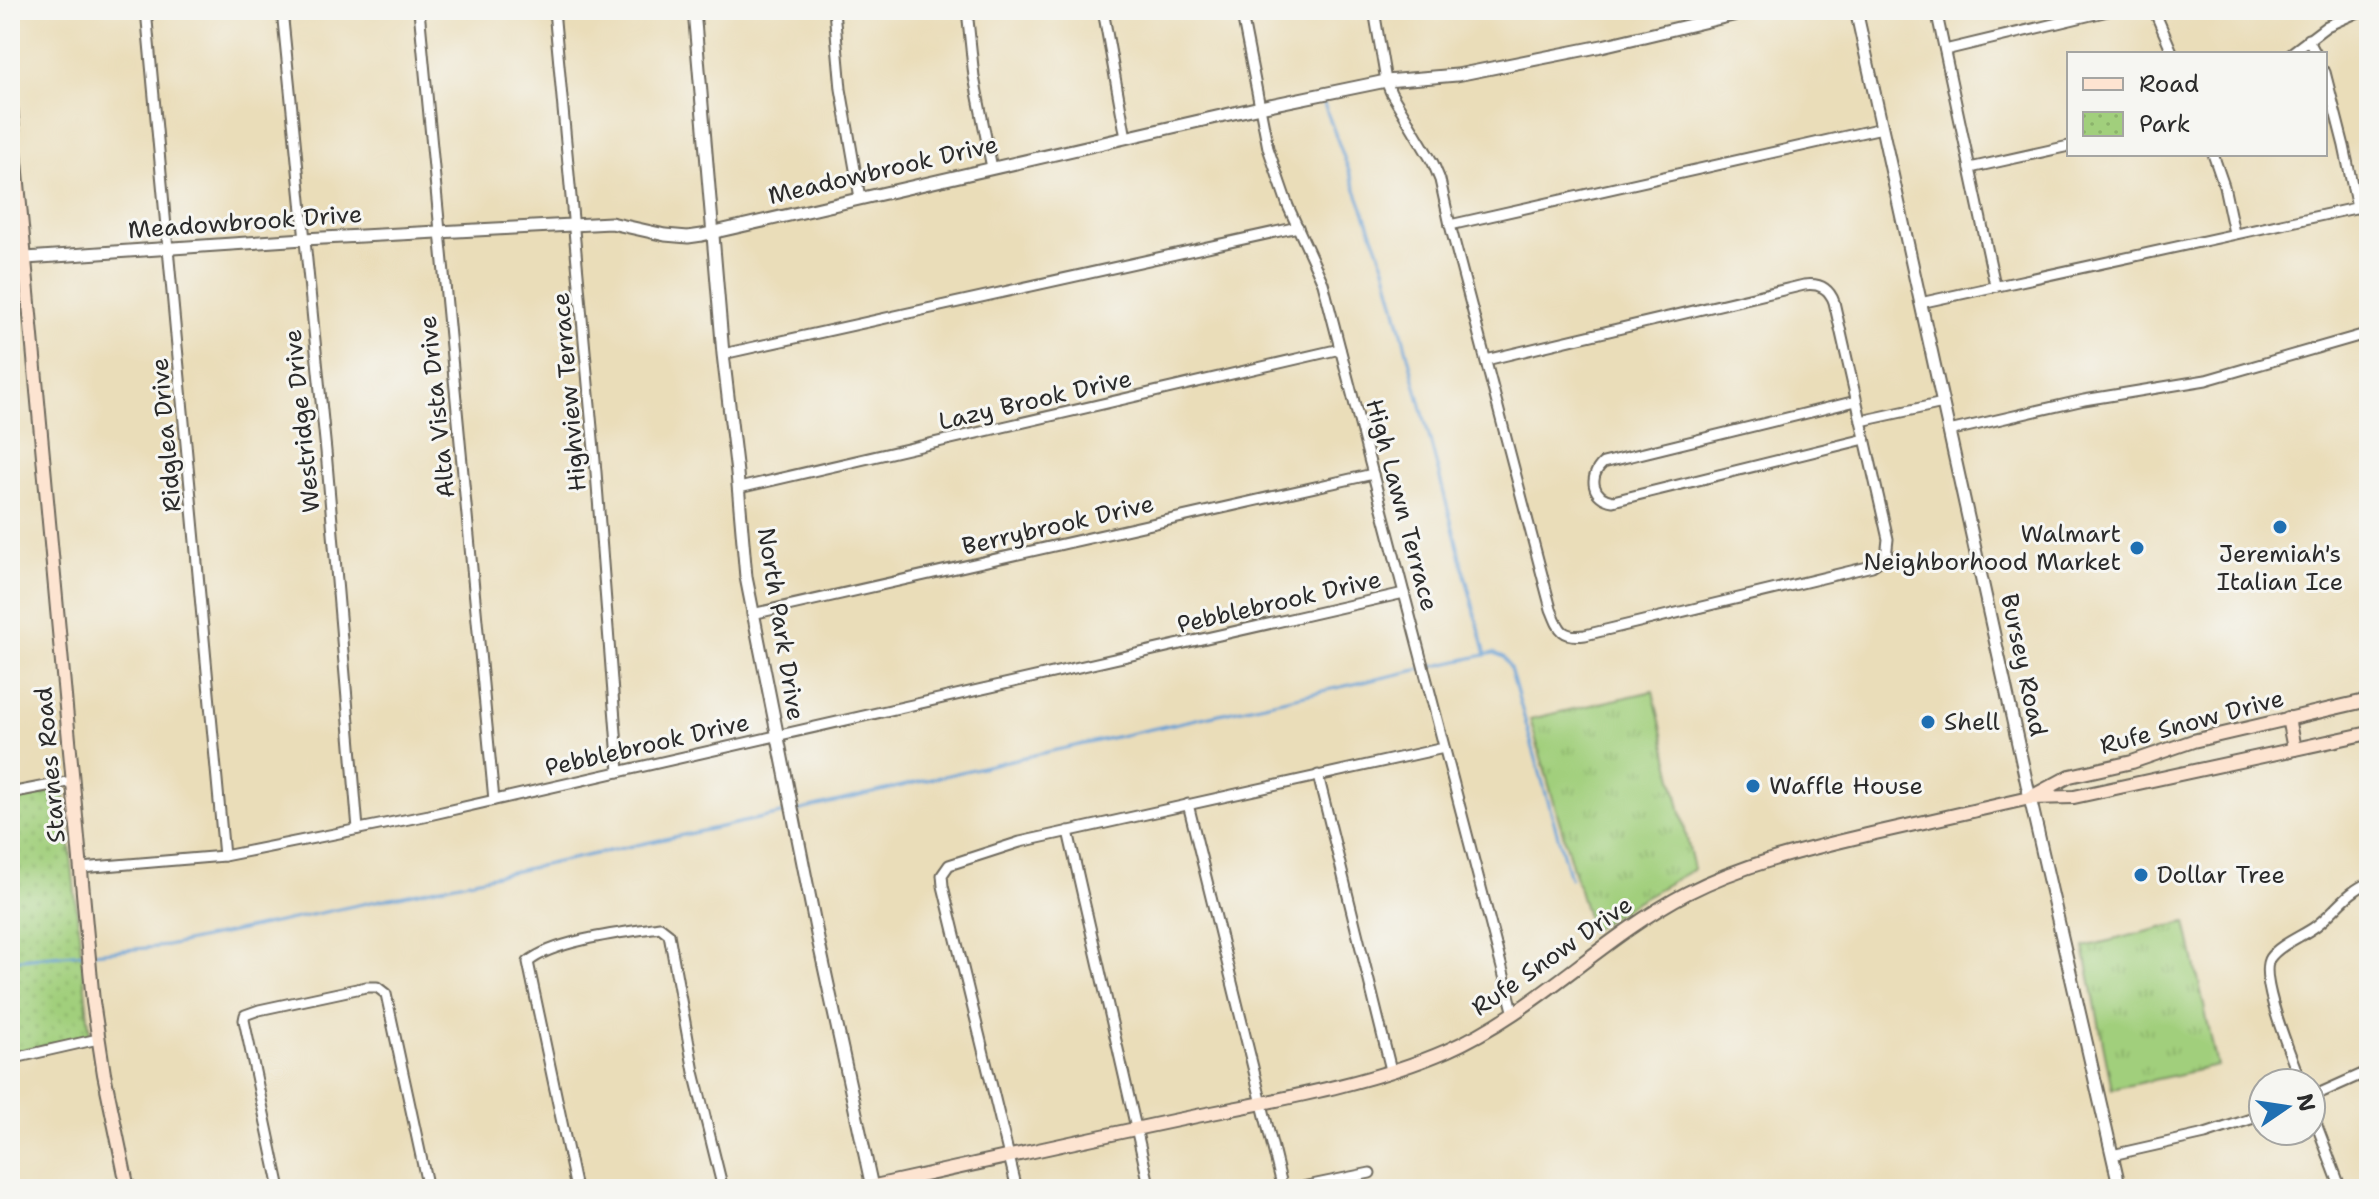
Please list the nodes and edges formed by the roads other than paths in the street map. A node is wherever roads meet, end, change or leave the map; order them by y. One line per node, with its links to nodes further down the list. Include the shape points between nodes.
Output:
1 (146, 10): 43 (street, Ridglea Drive)
2 (282, 10): 42 (street, Westridge Drive)
3 (419, 10): 39 (street, Alta Vista Drive)
4 (554, 10): 36 (street, Highview Terrace)
5 (694, 10): 40 (street, North Park Drive)
6 (834, 10): 33 (street)
7 (967, 10): 31 (street)
8 (1103, 10): 28 (street)
9 (1241, 10): 25 (street, High Lawn Terrace)
10 (1374, 10): 23 (street)
11 (1754, 10): 23 (street, Meadowbrook Drive, via 1457,75)
12 (1856, 10): 27 (street, Bursey Road)
13 (1936, 10): 18 (street)
14 (2112, 10): 18 (street)
15 (2154, 10): 19 (street)
16 (2363, 10): 17 (street)
17 (2308, 39): 20 (street); 21 (street)
18 (1945, 50): 32 (street)
19 (2172, 52)
20 (2292, 52)
21 (2315, 52)
22 (2327, 79): 35 (street)
23 (1386, 81): 25 (street, Meadowbrook Drive); 37 (street, via 1433,163)
24 (10, 96): 26 (main road, Starnes Road)
25 (1260, 107): 28 (street, Meadowbrook Drive); 38 (street, High Lawn Terrace, via 1268,148)
26 (11, 120): 44 (main road, Starnes Road)
27 (1882, 128): 37 (street); 47 (street, Bursey Road)
28 (1126, 138): 31 (street, Meadowbrook Drive)
29 (2067, 146): 32 (street)
30 (2214, 156): 41 (street)
31 (992, 168): 33 (street, Meadowbrook Drive)
32 (1970, 168): 46 (street)
33 (860, 198): 40 (street, Meadowbrook Drive)
34 (2369, 205): 35 (street)
35 (2357, 208): 41 (street)
36 (575, 225): 39 (street, Meadowbrook Drive); 40 (street, Meadowbrook Drive, via 611,223 688,237); 67 (street, Highview Terrace)
37 (1450, 225): 51 (street)
38 (1298, 227): 49 (street, High Lawn Terrace, via 1323,283); 50 (street)
39 (440, 232): 42 (street, Meadowbrook Drive); 72 (street, Alta Vista Drive)
40 (714, 232): 50 (street, North Park Drive)
41 (2234, 233): 46 (street)
42 (304, 239): 43 (street, Meadowbrook Drive); 74 (street, Westridge Drive)
43 (169, 250): 44 (street, Meadowbrook Drive); 76 (street, Ridglea Drive)
44 (26, 258): 45 (street, Meadowbrook Drive); 69 (main road, Starnes Road)
45 (10, 262)
46 (1995, 285): 47 (street)
47 (1920, 303): 53 (street, Bursey Road)
48 (2369, 333): 55 (street, via 2192,383 2084,400)
49 (1340, 349): 57 (street, High Lawn Terrace); 58 (street, Lazy Brook Drive)
50 (723, 354): 58 (street, North Park Drive)
51 (1486, 360): 52 (street, via 1813,284 1828,290 1834,302); 56 (street, via 1551,609 1560,629 1574,636 1872,566 1886,557 1888,539)
52 (1856, 401): 54 (street); 56 (street, via 1603,463 1595,472 1594,486 1599,496 1613,501)
53 (1943, 403): 54 (street); 55 (street, Bursey Road)
54 (1861, 421): 56 (street)
55 (1949, 431): 71 (street, Bursey Road)
56 (1865, 439)
57 (1373, 474): 59 (street, High Lawn Terrace); 60 (street, Berrybrook Drive)
58 (739, 488): 60 (street, North Park Drive)
59 (1404, 593): 64 (street, Pebblebrook Drive); 65 (street, High Lawn Terrace)
60 (752, 614): 64 (street, North Park Drive)
61 (2369, 700): 62 (main road, Rufe Snow Drive)
62 (2288, 718): 66 (main road); 71 (main road, Rufe Snow Drive, via 2070,776)
63 (2369, 733): 66 (main road, Rufe Snow Drive)
64 (777, 736): 67 (street, Pebblebrook Drive); 93 (street, North Park Drive)
65 (1444, 748): 68 (street); 79 (street, High Lawn Terrace)
66 (2294, 749): 71 (main road, Rufe Snow Drive, via 2074,797)
67 (619, 772): 72 (street, Pebblebrook Drive)
68 (1318, 775): 73 (street); 83 (street)
69 (72, 781): 70 (street); 77 (main road, Starnes Road)
70 (10, 793)
71 (2030, 798): 79 (main road, Rufe Snow Drive, via 1800,850 1719,879 1658,910); 90 (street, Bursey Road)
72 (494, 800): 74 (street, Pebblebrook Drive)
73 (1188, 804): 75 (street); 86 (street)
74 (358, 829): 76 (street, Pebblebrook Drive)
75 (1068, 831): 88 (street); 91 (street, via 961,860 942,875)
76 (224, 856): 77 (street, Pebblebrook Drive)
77 (81, 868): 80 (main road, Starnes Road)
78 (2369, 883): 82 (street, via 2277,952 2266,968)
79 (1514, 1014): 83 (main road, Rufe Snow Drive, via 1446,1051)
80 (98, 1039): 81 (street); 94 (main road, Starnes Road)
81 (10, 1059)
82 (2295, 1067)
83 (1391, 1070): 86 (main road, Rufe Snow Drive)
84 (2369, 1071): 85 (street)
85 (2327, 1090)
86 (1263, 1102): 88 (main road, Rufe Snow Drive); 101 (street)
87 (2247, 1120): 90 (street)
88 (1137, 1129): 91 (main road, Rufe Snow Drive); 100 (street)
89 (2325, 1147): 104 (street)
90 (2112, 1155): 103 (street, Bursey Road)
91 (1009, 1157): 93 (main road, Rufe Snow Drive); 99 (street)
92 (1370, 1173): 102 (street)
93 (868, 1188)
94 (128, 1189)
95 (280, 1189): 96 (street, via 245,1015 366,987 386,994)
96 (428, 1189)
97 (576, 1189): 98 (street, via 528,962 556,948 660,927 669,934 694,1072)
98 (723, 1189)
99 (1017, 1189)
100 (1150, 1189)
101 (1283, 1189)
102 (1292, 1189)
103 (2120, 1189)
104 (2341, 1189)

